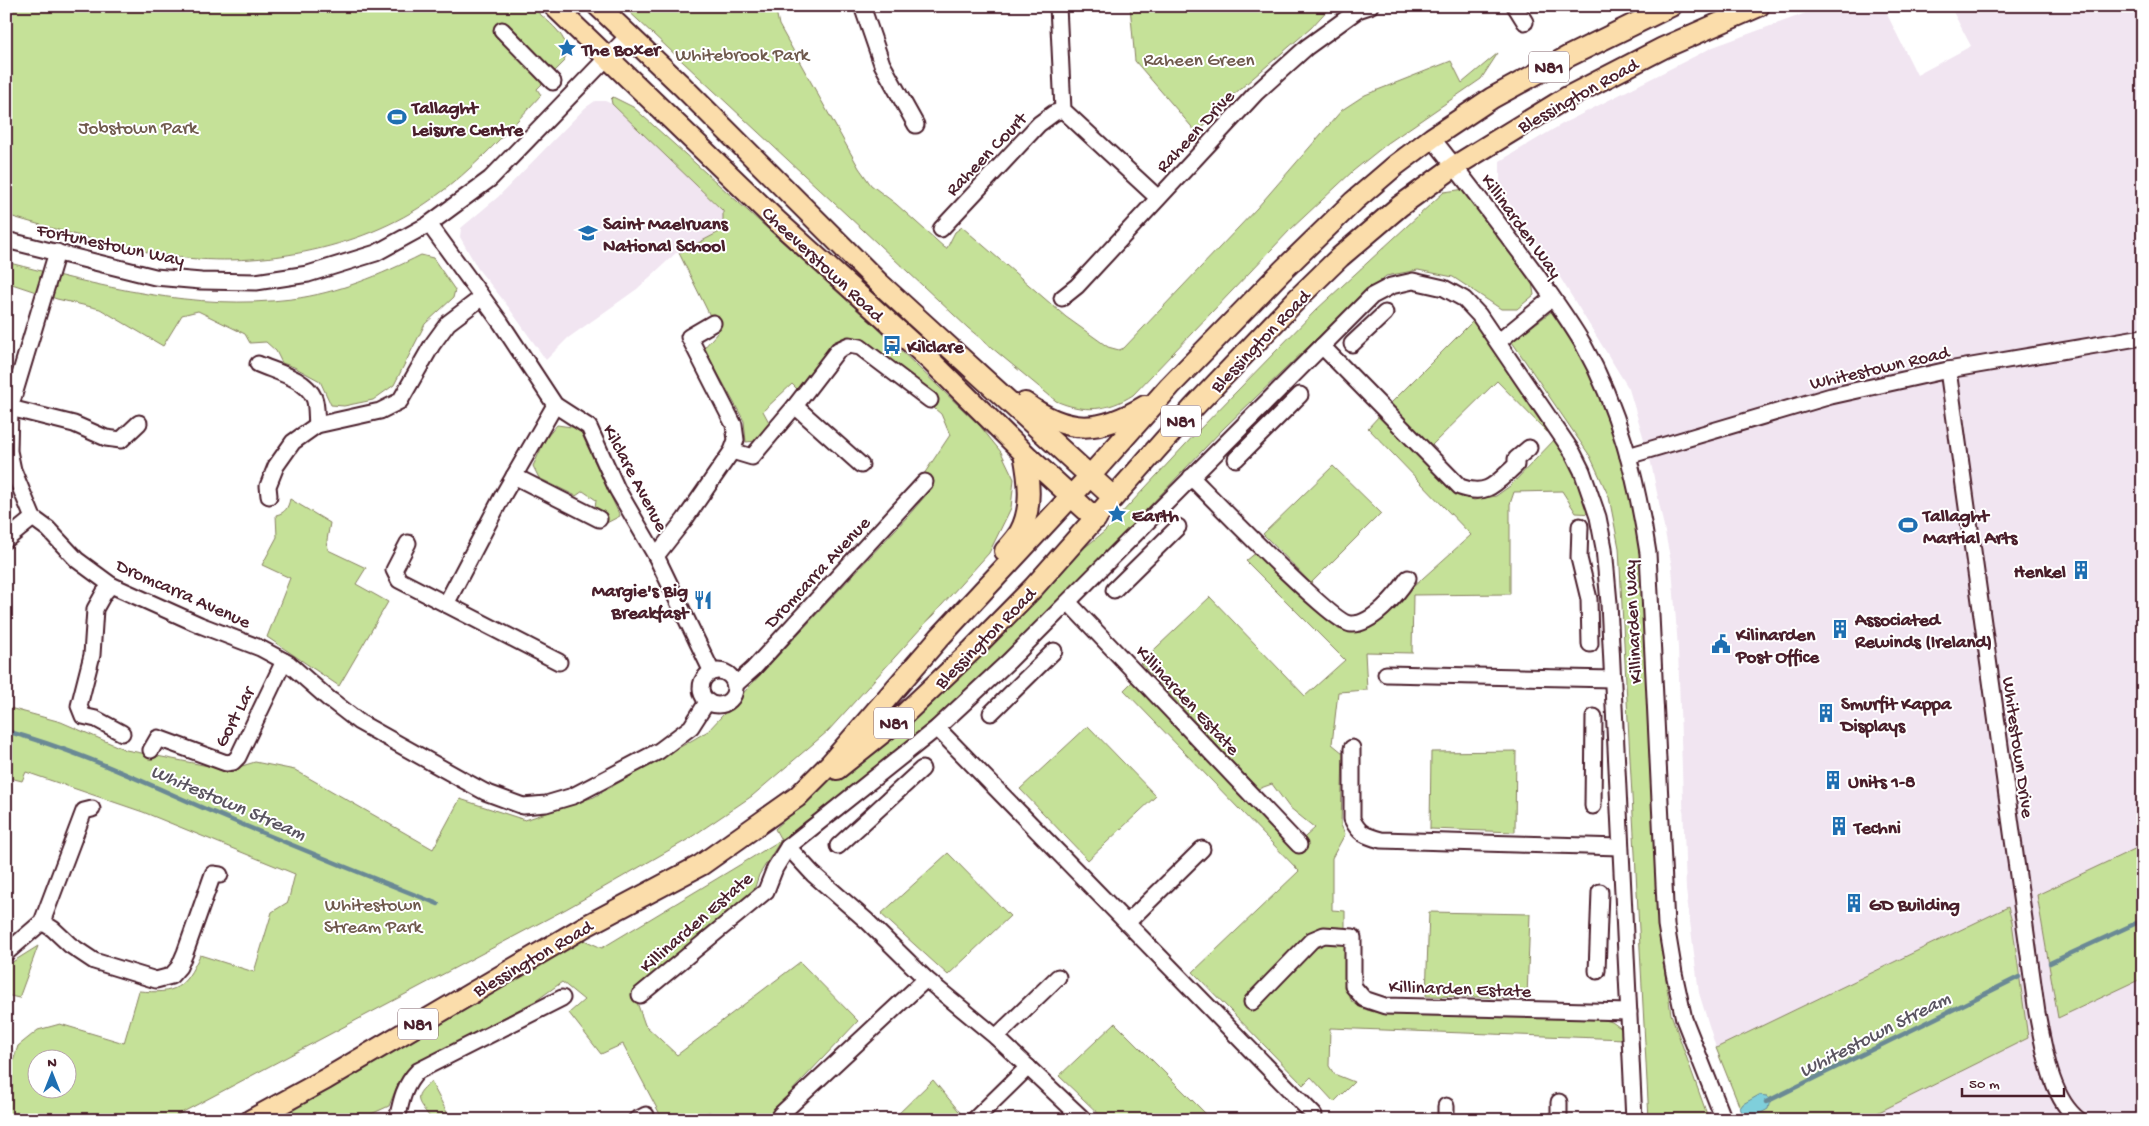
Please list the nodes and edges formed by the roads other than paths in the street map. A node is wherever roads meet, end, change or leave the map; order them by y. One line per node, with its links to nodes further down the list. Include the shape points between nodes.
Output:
1 (554, 6): 12 (main road, Cheeverstown Road)
2 (598, 6): 11 (main road, Cheeverstown Road)
3 (862, 6): 15 (street, via 882,64)
4 (1058, 6): 14 (street)
5 (1515, 6): 9 (street)
6 (1671, 6): 16 (main road, Blessington Road / N81, via 1492,98)
7 (1759, 6): 17 (main road, Blessington Road / N81, via 1627,65 1557,103)
8 (1362, 8): 18 (street, Raheen Drive, via 1307,47 1256,93)
9 (1525, 22)
10 (502, 30): 13 (street)
11 (629, 35): 12 (street, Fortunestown Way); 23 (main road, Cheeverstown Road)
12 (606, 58): 19 (street, Fortunestown Way, via 490,179); 47 (main road, Cheeverstown Road, via 928,358)
13 (553, 82)
14 (1063, 110): 18 (street); 20 (street, Raheen Court, via 1039,124)
15 (916, 125)
16 (1432, 138): 17 (street, Killinarden Way); 35 (main road, Blessington Road / N81, via 1348,208)
17 (1455, 166): 26 (street, Killinarden Way); 57 (main road, Blessington Road / N81, via 1417,192 1298,297)
18 (1158, 198): 25 (street, Raheen Drive, via 1077,286)
19 (428, 224): 22 (street, Fortunestown Way, via 376,253 308,274 256,282 155,277); 24 (street, Kilclare Avenue)
20 (940, 229)
21 (6, 240): 22 (street, Fortunestown Way)
22 (57, 252): 40 (street, Dromcarra Avenue)
23 (879, 283): 35 (main road, via 927,312 1019,398 1044,417 1073,426 1104,426); 52 (main road, Cheeverstown Road)
24 (481, 298): 38 (street, Kilclare Avenue); 43 (street, via 448,323 400,401 380,411)
25 (1062, 298)
26 (1552, 298): 30 (street); 48 (street, Killinarden Way, via 1582,343 1603,386)
27 (1361, 307): 30 (street, Killinarden Estate, via 1372,296 1391,286 1413,281 1444,288 1464,299); 31 (street, via 1381,317); 32 (street, Killinarden Estate)
28 (714, 323): 46 (street, via 689,336 734,425 736,440)
29 (2143, 337): 34 (street, Whitestown Road)
30 (1498, 342): 69 (street, Killinarden Estate, via 1582,471 1598,517)
31 (1352, 344)
32 (1322, 346): 41 (street, Killinarden Estate); 45 (street, via 1460,487 1473,492 1487,491 1516,466 1516,459)
33 (258, 364): 43 (street, via 306,387 314,399)
34 (1948, 370): 48 (street, Whitestown Road, via 1831,396); 132 (street, Whitestown Drive, via 2037,1013 2047,1064 2064,1101)
35 (1162, 395): 52 (main road, Blessington Road / N81)
36 (1300, 395): 44 (street)
37 (930, 400): 39 (street, via 860,347 849,345 838,350)
38 (555, 405): 51 (street); 67 (street, Kilclare Avenue, via 589,427 617,489)
39 (795, 406): 46 (street, via 752,457); 50 (street)
40 (10, 408): 42 (street, via 121,440); 58 (street, Dromcarra Avenue, via 9,451 13,470)
41 (1257, 410): 44 (street); 53 (street, Killinarden Estate)
42 (139, 423)
43 (317, 425): 56 (street, via 293,442 276,466 268,486)
44 (1271, 425): 49 (street)
45 (1529, 448)
46 (732, 451): 67 (street)
47 (1024, 453): 55 (main road, Cheeverstown Road); 75 (main road, via 1029,480 1026,513 1020,532 970,592)
48 (1628, 456): 131 (street, Killinarden Way, via 1640,498 1648,553 1666,925 1684,1019)
49 (1236, 459)
50 (861, 465)
51 (514, 476): 59 (street); 74 (street)
52 (1090, 476): 55 (main road, Blessington Road / N81); 57 (main road, Cheeverstown Road)
53 (1192, 477): 63 (street, Killinarden Estate); 68 (street, via 1304,590 1338,619 1349,624 1368,621 1400,591)
54 (925, 482): 85 (street, Dromcarra Avenue, via 753,670)
55 (1072, 495): 60 (main road, Cheeverstown Road); 75 (main road, Blessington Road / N81)
56 (269, 496)
57 (1113, 497): 60 (main road, Blessington Road / N81)
58 (33, 518): 64 (street); 71 (street, Dromcarra Avenue, via 77,560)
59 (599, 519)
60 (1096, 519): 97 (main road, Blessington Road / N81, via 1034,587 932,689 866,748)
61 (1580, 526): 70 (street, via 1579,558)
62 (1178, 527): 66 (street)
63 (1134, 536): 66 (street); 73 (street, Killinarden Estate)
64 (6, 540)
65 (408, 543): 74 (street, via 394,570 399,580)
66 (1152, 553): 72 (street)
67 (656, 556): 81 (street, Kilclare Avenue)
68 (1408, 578)
69 (1607, 578): 70 (street); 83 (street, Killinarden Estate)
70 (1584, 580): 76 (street, via 1589,599)
71 (111, 586): 78 (street, Dromcarra Avenue); 90 (street, via 95,610 92,655 79,706 82,716 96,719)
72 (1114, 590)
73 (1069, 603): 80 (street, Killinarden Estate); 101 (street, Killinarden Estate)
74 (446, 604): 79 (street)
75 (939, 638): 97 (main road, Blessington Road / N81)
76 (1590, 644)
77 (1054, 651): 84 (street)
78 (284, 661): 86 (street, Dromcarra Avenue, via 360,722 485,792 523,806 546,804 573,796 659,751 691,727); 92 (street, Gort Lar, via 233,762 226,763 158,738)
79 (559, 662)
80 (1009, 662): 84 (street); 89 (street, Killinarden Estate)
81 (712, 672): 85 (street, via 729,675); 86 (street, via 704,678 700,688)
82 (1386, 674): 83 (street)
83 (1613, 679): 94 (street, Killinarden Estate)
84 (1025, 680): 87 (street)
85 (734, 685): 86 (street, via 735,691 729,701 718,706)
86 (707, 702)
87 (991, 713)
88 (1594, 717): 93 (street)
89 (937, 728): 96 (street, Killinarden Estate); 111 (street)
90 (122, 733)
91 (1352, 748): 103 (street, via 1352,819 1357,830 1365,836 1381,840)
92 (151, 750)
93 (1594, 751): 94 (street); 99 (street)
94 (1617, 751): 103 (street, Killinarden Estate)
95 (922, 769): 98 (street)
96 (865, 787): 98 (street); 104 (street, Killinarden Estate)
97 (808, 788): 125 (main road, Blessington Road / N81, via 701,865 584,927)
98 (880, 806): 102 (street)
99 (1592, 806)
100 (92, 809): 110 (street, via 84,811)
101 (1299, 845)
102 (838, 846)
103 (1620, 846): 109 (street, Killinarden Estate)
104 (788, 848): 115 (street); 116 (street, Killinarden Estate, via 766,891)
105 (1202, 849): 111 (street)
106 (220, 875): 110 (street, via 213,874 179,966 171,976 164,978 156,980 94,961)
107 (1600, 892): 108 (street)
108 (1599, 918): 109 (street); 113 (street)
109 (1625, 918): 119 (street, Killinarden Estate)
110 (42, 922): 112 (street)
111 (1127, 923): 124 (street)
112 (6, 953)
113 (1597, 971)
114 (1058, 977): 120 (street)
115 (926, 979): 120 (street); 123 (street)
116 (640, 995)
117 (562, 998): 126 (street, via 418,1071 403,1092)
118 (1252, 1002): 119 (street, Killinarden Estate, via 1312,940 1324,935 1352,937 1353,986 1364,999 1384,1006)
119 (1630, 1012): 130 (street, Killinarden Estate)
120 (996, 1037): 121 (street)
121 (1028, 1067): 127 (street); 128 (street)
122 (1559, 1102): 129 (street)
123 (780, 1115)
124 (1314, 1115)
125 (251, 1120)
126 (397, 1120)
127 (974, 1120)
128 (1084, 1120)
129 (1559, 1120)
130 (1634, 1120)
131 (1724, 1120)
132 (2079, 1120)

